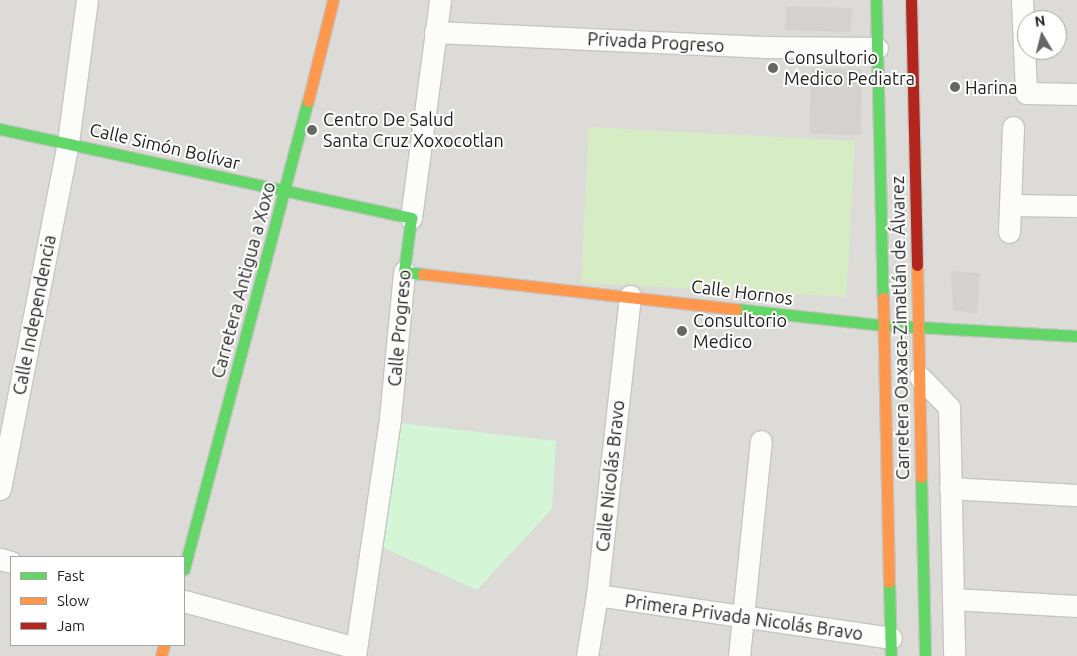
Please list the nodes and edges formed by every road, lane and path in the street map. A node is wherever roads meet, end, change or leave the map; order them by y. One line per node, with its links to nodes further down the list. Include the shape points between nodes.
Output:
1 (87, 0): 12 (street, Calle Independencia)
2 (333, 0): 13 (street, Carretera Antigua a Xoxo)
3 (440, 0): 7 (street, Calle Progreso)
4 (876, 0): 8 (street, Carretera Oaxaca-Zimatlán de Álvarez)
5 (911, 0): 21 (street, Carretera Oaxaca-Zimatlán de Álvarez)
6 (1022, 0): 9 (street, via 1026,93)
7 (435, 32): 8 (street, Privada Progreso, via 763,47); 16 (street, Calle Progreso)
8 (877, 48): 20 (street, Carretera Oaxaca-Zimatlán de Álvarez)
9 (1077, 94)
10 (1012, 127): 14 (street)
11 (0, 129): 12 (street, Calle Simón Bolívar)
12 (68, 142): 13 (street, Calle Simón Bolívar); 26 (street, Calle Independencia)
13 (285, 192): 16 (street, Calle Simón Bolívar); 28 (street, Carretera Antigua a Xoxo)
14 (1012, 205): 15 (street); 17 (street)
15 (1077, 206)
16 (411, 218): 18 (street, Calle Progreso)
17 (1009, 232)
18 (404, 272): 19 (street, Calle Hornos); 35 (street, Calle Progreso, via 390,418)
19 (630, 296): 20 (street, Calle Hornos); 29 (street, Calle Nicolás Bravo)
20 (882, 325): 21 (street, Calle Hornos); 34 (street, Carretera Oaxaca-Zimatlán de Álvarez)
21 (913, 327): 22 (street, Calle Hornos); 23 (street, Carretera Oaxaca-Zimatlán de Álvarez)
22 (1077, 336)
23 (919, 369): 25 (street, via 949,407); 38 (street, Carretera Oaxaca-Zimatlán de Álvarez)
24 (761, 441): 33 (street)
25 (950, 488): 27 (street); 30 (street)
26 (0, 489)
27 (1077, 495)
28 (185, 565)
29 (597, 595): 33 (street, Primera Privada Nicolás Bravo); 36 (street, Calle Nicolás Bravo)
30 (953, 599): 32 (street); 39 (street)
31 (185, 601): 35 (street)
32 (1077, 606)
33 (743, 617): 34 (street, Primera Privada Nicolás Bravo); 37 (street)
34 (891, 647)
35 (355, 652)
36 (587, 656)
37 (739, 656)
38 (925, 656)
39 (954, 656)

